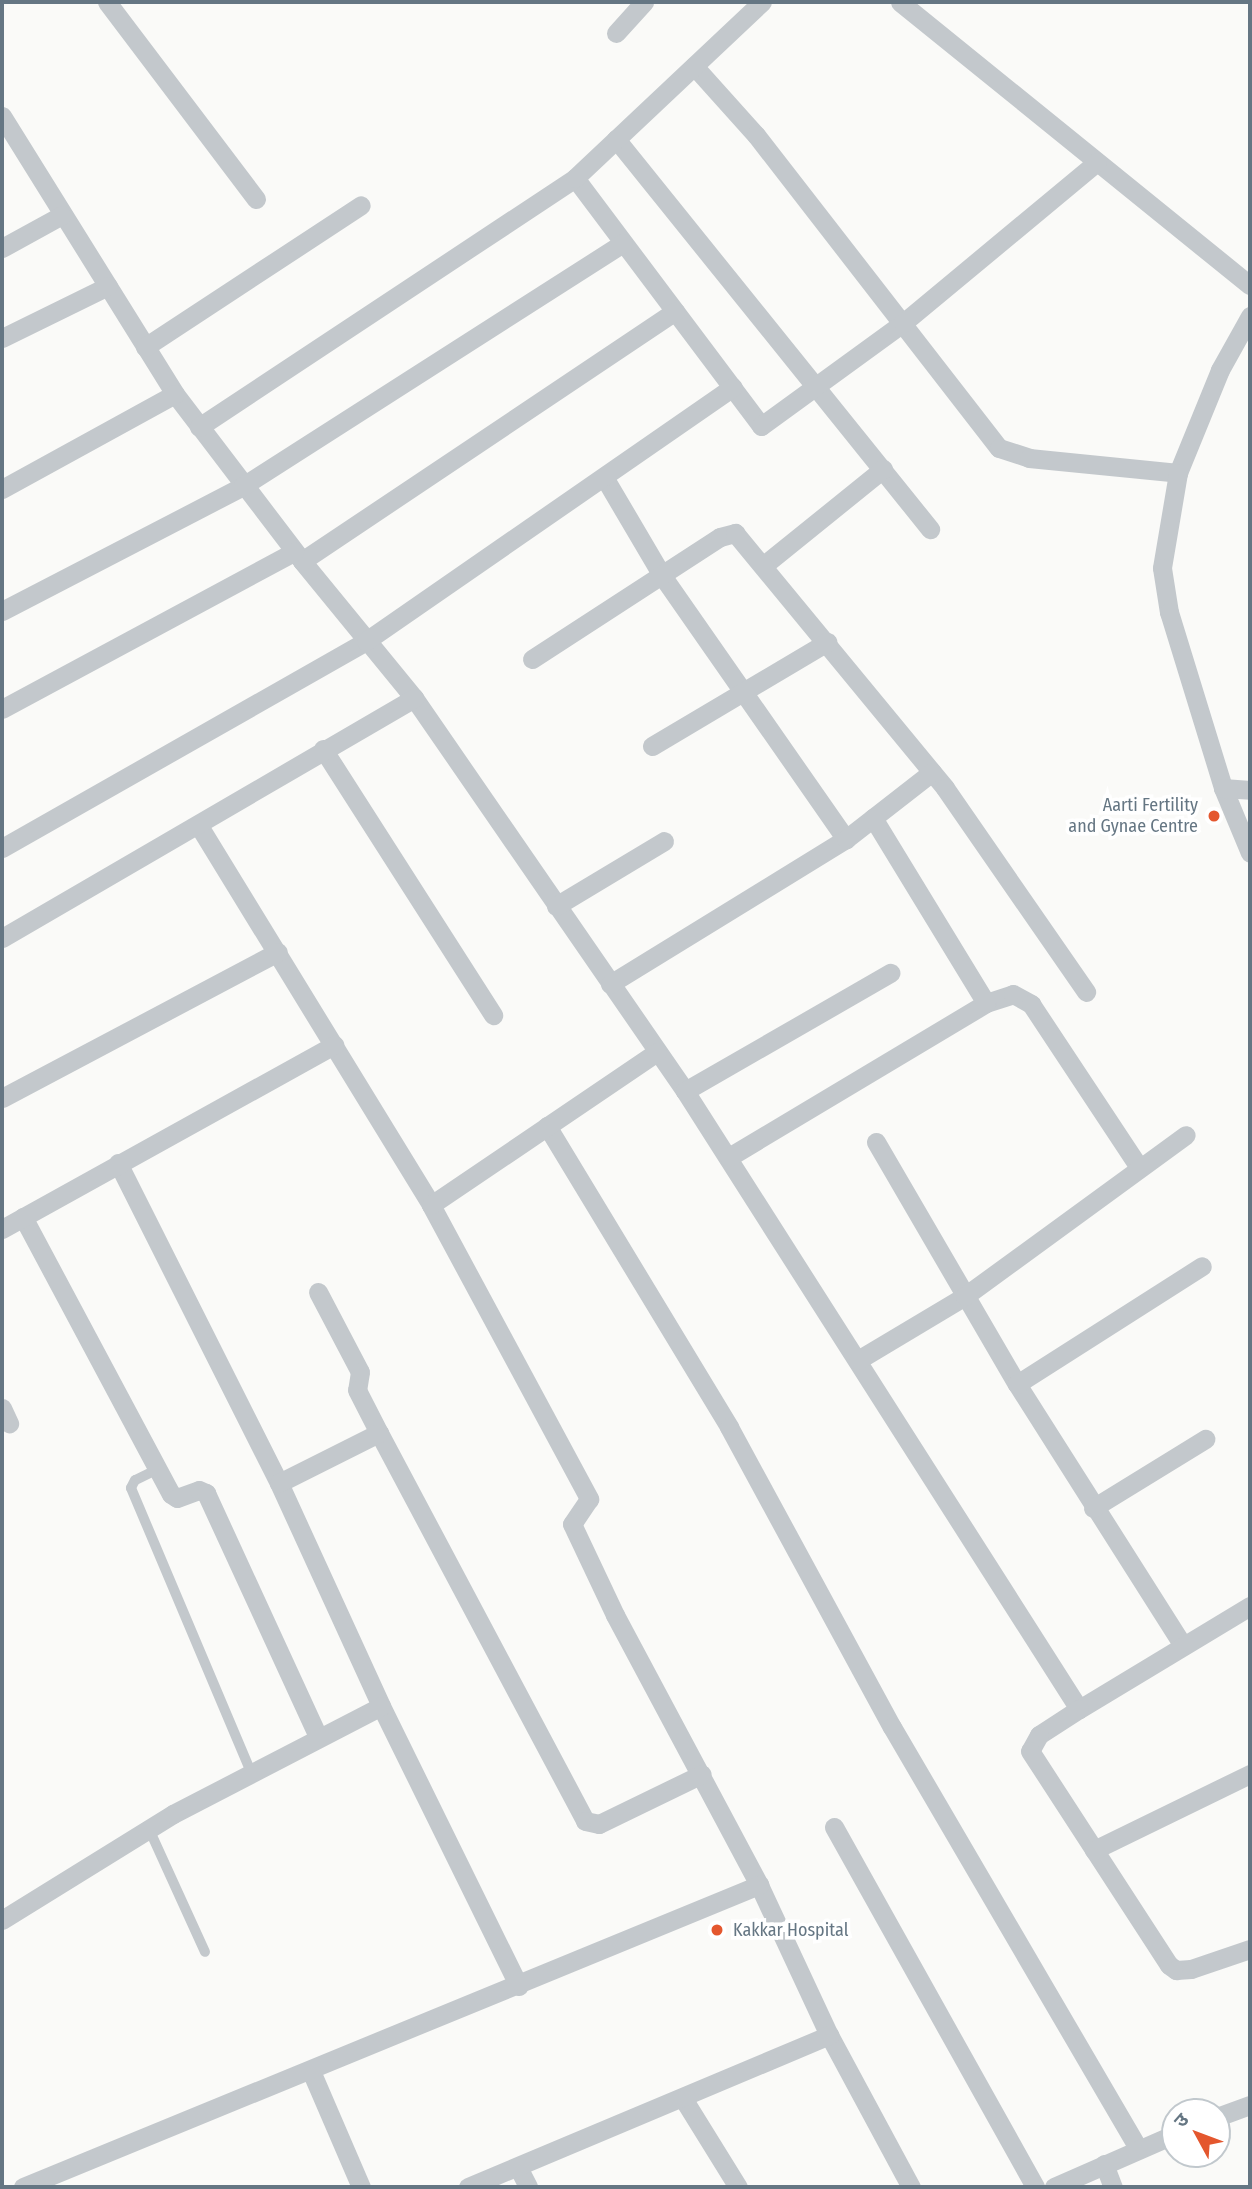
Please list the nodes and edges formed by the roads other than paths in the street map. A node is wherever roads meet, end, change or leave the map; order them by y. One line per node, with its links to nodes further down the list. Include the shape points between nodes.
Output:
1 (107, 2): 11 (street)
2 (644, 2): 5 (street)
3 (762, 2): 6 (street)
4 (900, 2): 9 (street)
5 (616, 33)
6 (694, 66): 8 (street); 20 (street, via 756,135)
7 (2, 116): 13 (street)
8 (616, 139): 10 (street); 24 (street)
9 (1097, 162): 16 (street); 20 (street)
10 (575, 178): 14 (street); 26 (street)
11 (256, 199)
12 (361, 205): 22 (street)
13 (62, 215): 15 (street); 17 (street)
14 (623, 243): 18 (street); 30 (street)
15 (2, 248)
16 (1250, 285)
17 (108, 286): 21 (street); 22 (street)
18 (675, 311): 23 (street); 33 (street)
19 (1250, 316): 28 (street, via 1220,370)
20 (903, 323): 24 (street); 28 (street, via 985,434 1011,454)
21 (2, 338)
22 (145, 347): 25 (street)
23 (733, 387): 24 (street, via 761,426); 29 (street)
24 (817, 390): 27 (street)
25 (175, 394): 26 (street); 31 (street)
26 (199, 427): 30 (street)
27 (883, 469): 32 (street); 34 (street)
28 (1178, 473): 46 (street, via 1162,568 1169,612)
29 (604, 477): 35 (street); 37 (street)
30 (243, 486): 33 (street); 36 (street)
31 (2, 489)
32 (930, 529)
33 (298, 557): 37 (street); 42 (street)
34 (764, 565): 35 (street, via 741,538 729,534); 38 (street)
35 (663, 577): 39 (street); 40 (street)
36 (2, 611)
37 (366, 640): 41 (street); 52 (street)
38 (827, 642): 40 (street); 45 (street)
39 (532, 659)
40 (744, 693): 43 (street); 50 (street)
41 (414, 698): 44 (street); 54 (street)
42 (2, 709)
43 (652, 746)
44 (323, 750): 49 (street); 61 (street)
45 (932, 772): 48 (street); 59 (street)
46 (1223, 788): 47 (street); 53 (street)
47 (1250, 790)
48 (873, 818): 50 (street); 60 (street)
49 (199, 826): 55 (street); 56 (street)
50 (846, 839): 58 (street)
51 (664, 841): 54 (street)
52 (2, 848)
53 (1250, 853)
54 (556, 906): 58 (street)
55 (2, 938)
56 (278, 952): 62 (street); 65 (street)
57 (890, 973): 64 (street)
58 (610, 984): 63 (street)
59 (1086, 992)
60 (986, 1003): 69 (street); 71 (street, via 1013,994 1031,1004)
61 (494, 1015)
62 (334, 1045): 70 (street); 72 (street)
63 (657, 1052): 64 (street); 66 (street)
64 (685, 1091): 69 (street)
65 (2, 1098)
66 (547, 1126): 72 (street); 107 (street, via 729,1427 892,1727)
67 (1186, 1135): 71 (street)
68 (876, 1142): 77 (street, via 941,1247)
69 (729, 1157): 78 (street)
70 (118, 1163): 73 (street); 83 (street)
71 (1139, 1167): 77 (street)
72 (431, 1205): 92 (street, via 589,1499 572,1524 615,1615)
73 (23, 1217): 74 (street); 82 (street)
74 (2, 1229)
75 (1202, 1266): 79 (street)
76 (318, 1292): 80 (street, via 360,1372 357,1390)
77 (965, 1296): 78 (street); 79 (street)
78 (858, 1360): 88 (street)
79 (1017, 1384): 84 (street)
80 (379, 1433): 83 (street); 92 (street, via 585,1821 599,1824)
81 (1205, 1439): 84 (street)
82 (158, 1469): 89 (street, via 177,1498 199,1490 206,1493); 90 (lane, via 135,1480 131,1488)
83 (279, 1483): 87 (street)
84 (1093, 1508): 86 (street)
85 (1250, 1606): 86 (street)
86 (1183, 1646): 88 (street)
87 (381, 1706): 89 (street); 100 (street)
88 (1079, 1709): 95 (street, via 1040,1735 1030,1751)
89 (318, 1737): 90 (street)
90 (251, 1772): 94 (street)
91 (1250, 1773): 95 (street)
92 (702, 1774): 96 (street)
93 (834, 1827): 116 (street)
94 (149, 1829): 97 (street); 99 (lane)
95 (1094, 1850): 98 (street, via 1176,1970)
96 (759, 1885): 100 (street); 101 (street)
97 (2, 1920)
98 (1250, 1949)
99 (205, 1952)
100 (519, 1986): 102 (street)
101 (829, 2035): 103 (street); 115 (street)
102 (311, 2071): 110 (street); 111 (street)
103 (684, 2100): 109 (street); 114 (street)
104 (1250, 2105): 105 (street)
105 (1231, 2112)
106 (1161, 2140): 107 (street)
107 (1139, 2149): 108 (street)
108 (1104, 2164): 117 (street); 118 (street)
109 (518, 2167): 112 (street); 113 (street)
110 (23, 2187)
111 (361, 2187)
112 (468, 2187)
113 (528, 2187)
114 (738, 2187)
115 (911, 2187)
116 (1035, 2187)
117 (1054, 2187)
118 (1113, 2187)

